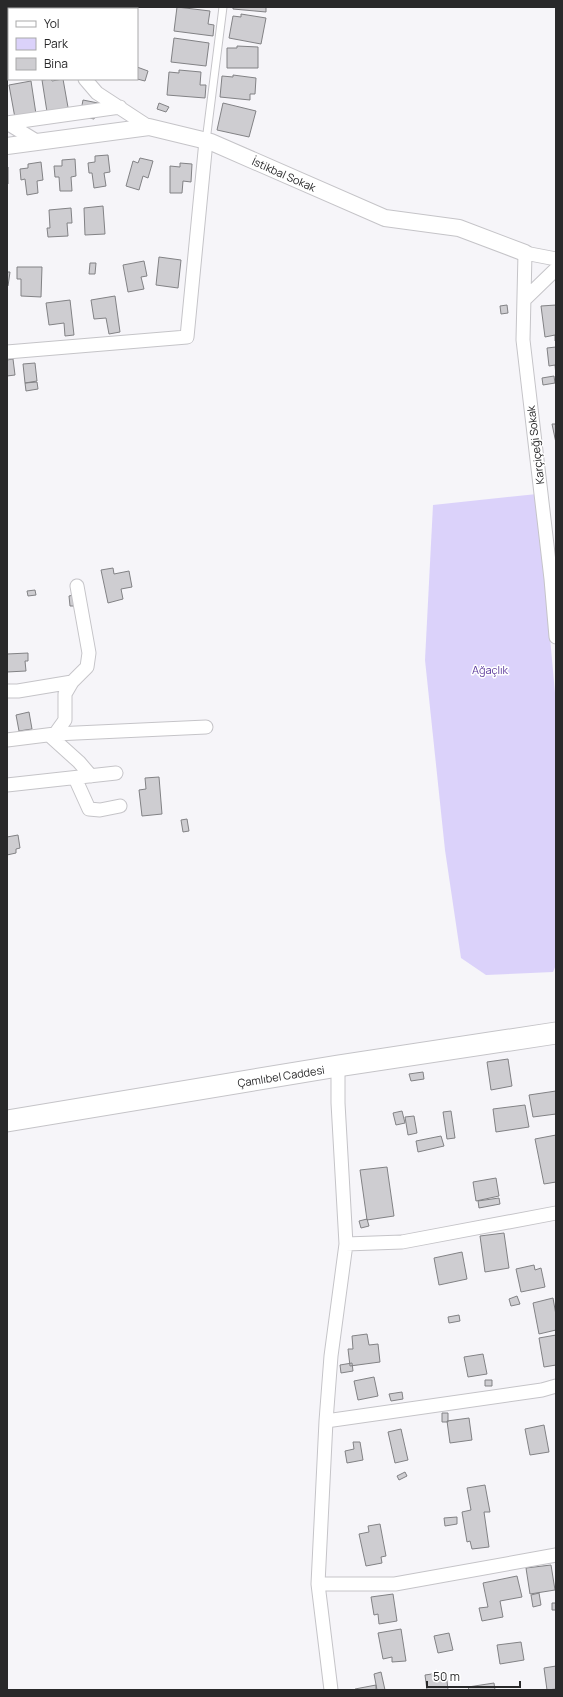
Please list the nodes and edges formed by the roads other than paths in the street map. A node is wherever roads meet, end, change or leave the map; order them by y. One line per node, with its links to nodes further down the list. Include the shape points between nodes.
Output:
1 (223, 7): 6 (lane)
2 (86, 80): 3 (street, via 97,93)
3 (120, 107): 4 (street); 5 (street)
4 (7, 123): 7 (street)
5 (149, 127): 6 (street, İstikbal Sokak); 7 (street, İstikbal Sokak)
6 (206, 141): 9 (street, İstikbal Sokak, via 384,218 459,228); 13 (street, via 187,337)
7 (38, 142): 8 (street, İstikbal Sokak)
8 (7, 146)
9 (525, 253): 10 (street, İstikbal Sokak); 12 (street, Karçiçeği Sokak)
10 (556, 259)
11 (556, 269): 12 (street)
12 (524, 300): 14 (street, Karçiçeği Sokak, via 523,340)
13 (7, 352)
14 (554, 579): 16 (street, Karçiçeği Sokak)
15 (77, 586): 17 (street, via 89,653 87,667)
16 (556, 637)
17 (72, 682): 18 (street); 20 (street, via 65,694 65,720)
18 (7, 691)
19 (206, 727): 20 (street)
20 (52, 735): 21 (street); 23 (street)
21 (7, 740)
22 (116, 773): 23 (street)
23 (91, 776): 24 (street)
24 (74, 778): 25 (street); 26 (street, via 90,809)
25 (7, 785)
26 (120, 806)
27 (556, 1033): 28 (main road, Çamlıbel Caddesi)
28 (338, 1066): 29 (main road, Çamlıbel Caddesi); 31 (street)
29 (7, 1121)
30 (556, 1213): 31 (street, via 402,1242)
31 (346, 1244): 33 (street, via 331,1356)
32 (556, 1386): 33 (street)
33 (326, 1421): 35 (street)
34 (556, 1555): 35 (street, via 395,1584)
35 (318, 1584): 36 (street)
36 (331, 1690)

